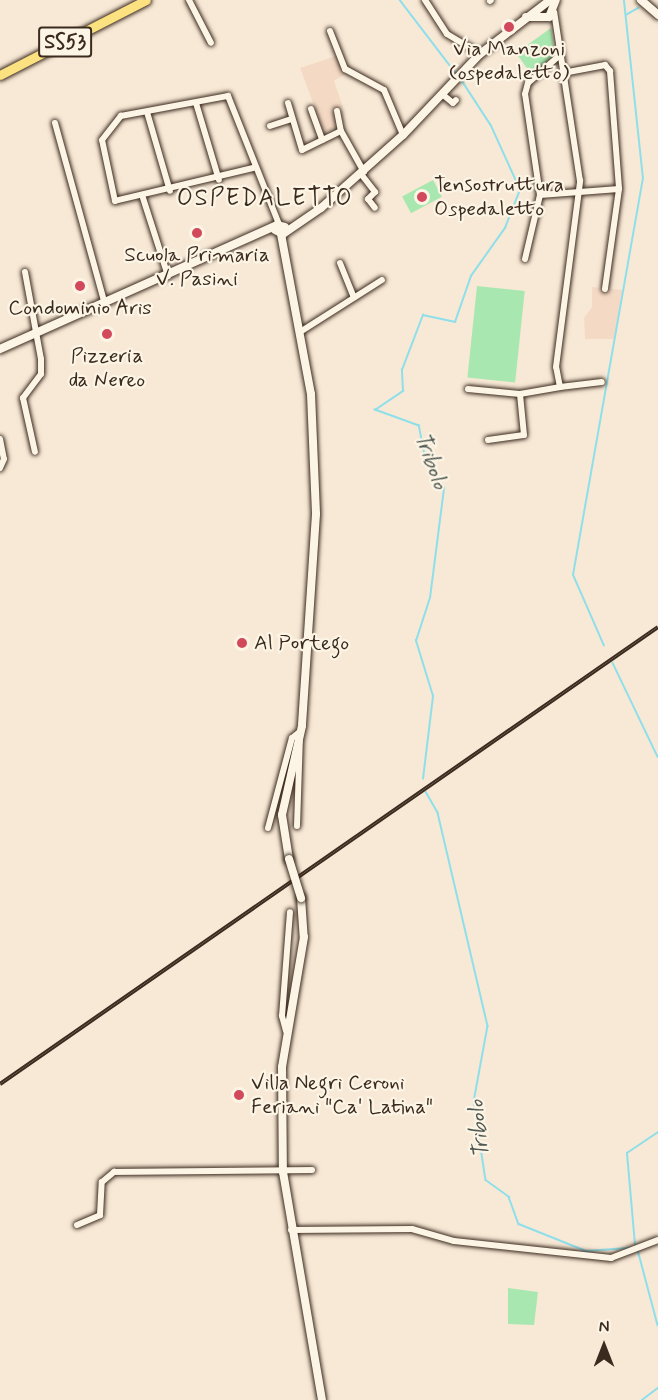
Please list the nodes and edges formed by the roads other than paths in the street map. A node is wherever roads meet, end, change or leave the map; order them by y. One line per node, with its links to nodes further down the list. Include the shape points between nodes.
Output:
1 (146, 0): 8 (main road, SS53)
2 (151, 0): 8 (main road)
3 (189, 0): 13 (street)
4 (425, 0): 14 (street, via 447,33)
5 (556, 0): 9 (street)
6 (641, 0): 10 (street)
7 (545, 3): 9 (street); 9 (street); 11 (street)
8 (131, 9): 17 (main road, SS53)
9 (549, 14): 11 (street); 15 (street)
10 (658, 15)
11 (525, 18): 14 (street)
12 (330, 31): 29 (street, via 345,69 384,90)
13 (211, 43)
14 (480, 54): 18 (street)
15 (560, 55): 16 (street); 37 (street, via 528,83 525,94)
16 (563, 73): 34 (street, via 610,69); 36 (street)
17 (0, 75)
18 (442, 94): 21 (street); 29 (street)
19 (196, 103): 24 (street); 31 (street, via 229,97); 33 (street)
20 (288, 103): 25 (street)
21 (460, 108)
22 (311, 109): 30 (street)
23 (337, 111): 28 (street)
24 (147, 112): 35 (street); 38 (street, via 121,116 105,131 102,148 115,201)
25 (292, 119): 27 (street); 30 (street, via 302,150)
26 (55, 123): 48 (street)
27 (270, 126)
28 (340, 131): 30 (street); 32 (street)
29 (403, 135): 32 (street)
30 (322, 140)
31 (253, 168): 33 (street); 40 (street)
32 (362, 173): 39 (street, via 375,192 368,199); 40 (street, via 321,208)
33 (219, 180): 35 (street)
34 (619, 189): 36 (street); 46 (street)
35 (170, 191): 38 (street)
36 (579, 192): 37 (street); 53 (street, via 556,367)
37 (540, 195): 41 (street)
38 (143, 198): 44 (street)
39 (375, 208)
40 (280, 229): 44 (street); 49 (street)
41 (525, 259)
42 (340, 263): 47 (street)
43 (25, 272): 50 (street)
44 (169, 276): 48 (street)
45 (382, 280): 47 (street)
46 (605, 289)
47 (354, 297): 49 (street)
48 (105, 304): 50 (street)
49 (300, 332): 60 (street, via 311,394 316,514)
50 (34, 335): 51 (street); 58 (street, via 41,374 23,398)
51 (0, 349)
52 (602, 382): 53 (street)
53 (560, 387): 55 (street)
54 (468, 389): 55 (street)
55 (520, 394): 57 (street, via 524,435)
56 (0, 439): 59 (street, via 4,459)
57 (488, 440)
58 (35, 452)
59 (0, 468)
60 (300, 733): 61 (street); 62 (street, via 292,738); 64 (street, bridge, via 282,816 301,898 304,937)
61 (297, 826)
62 (268, 828)
63 (290, 912): 64 (street, via 282,1016)
64 (286, 1031): 66 (street)
65 (312, 1170): 66 (street)
66 (283, 1172): 67 (street, via 114,1172 102,1182 100,1215); 68 (street)
67 (77, 1225)
68 (291, 1230): 69 (street, via 412,1229 454,1241 611,1258); 70 (street)
69 (658, 1240)
70 (322, 1400)

